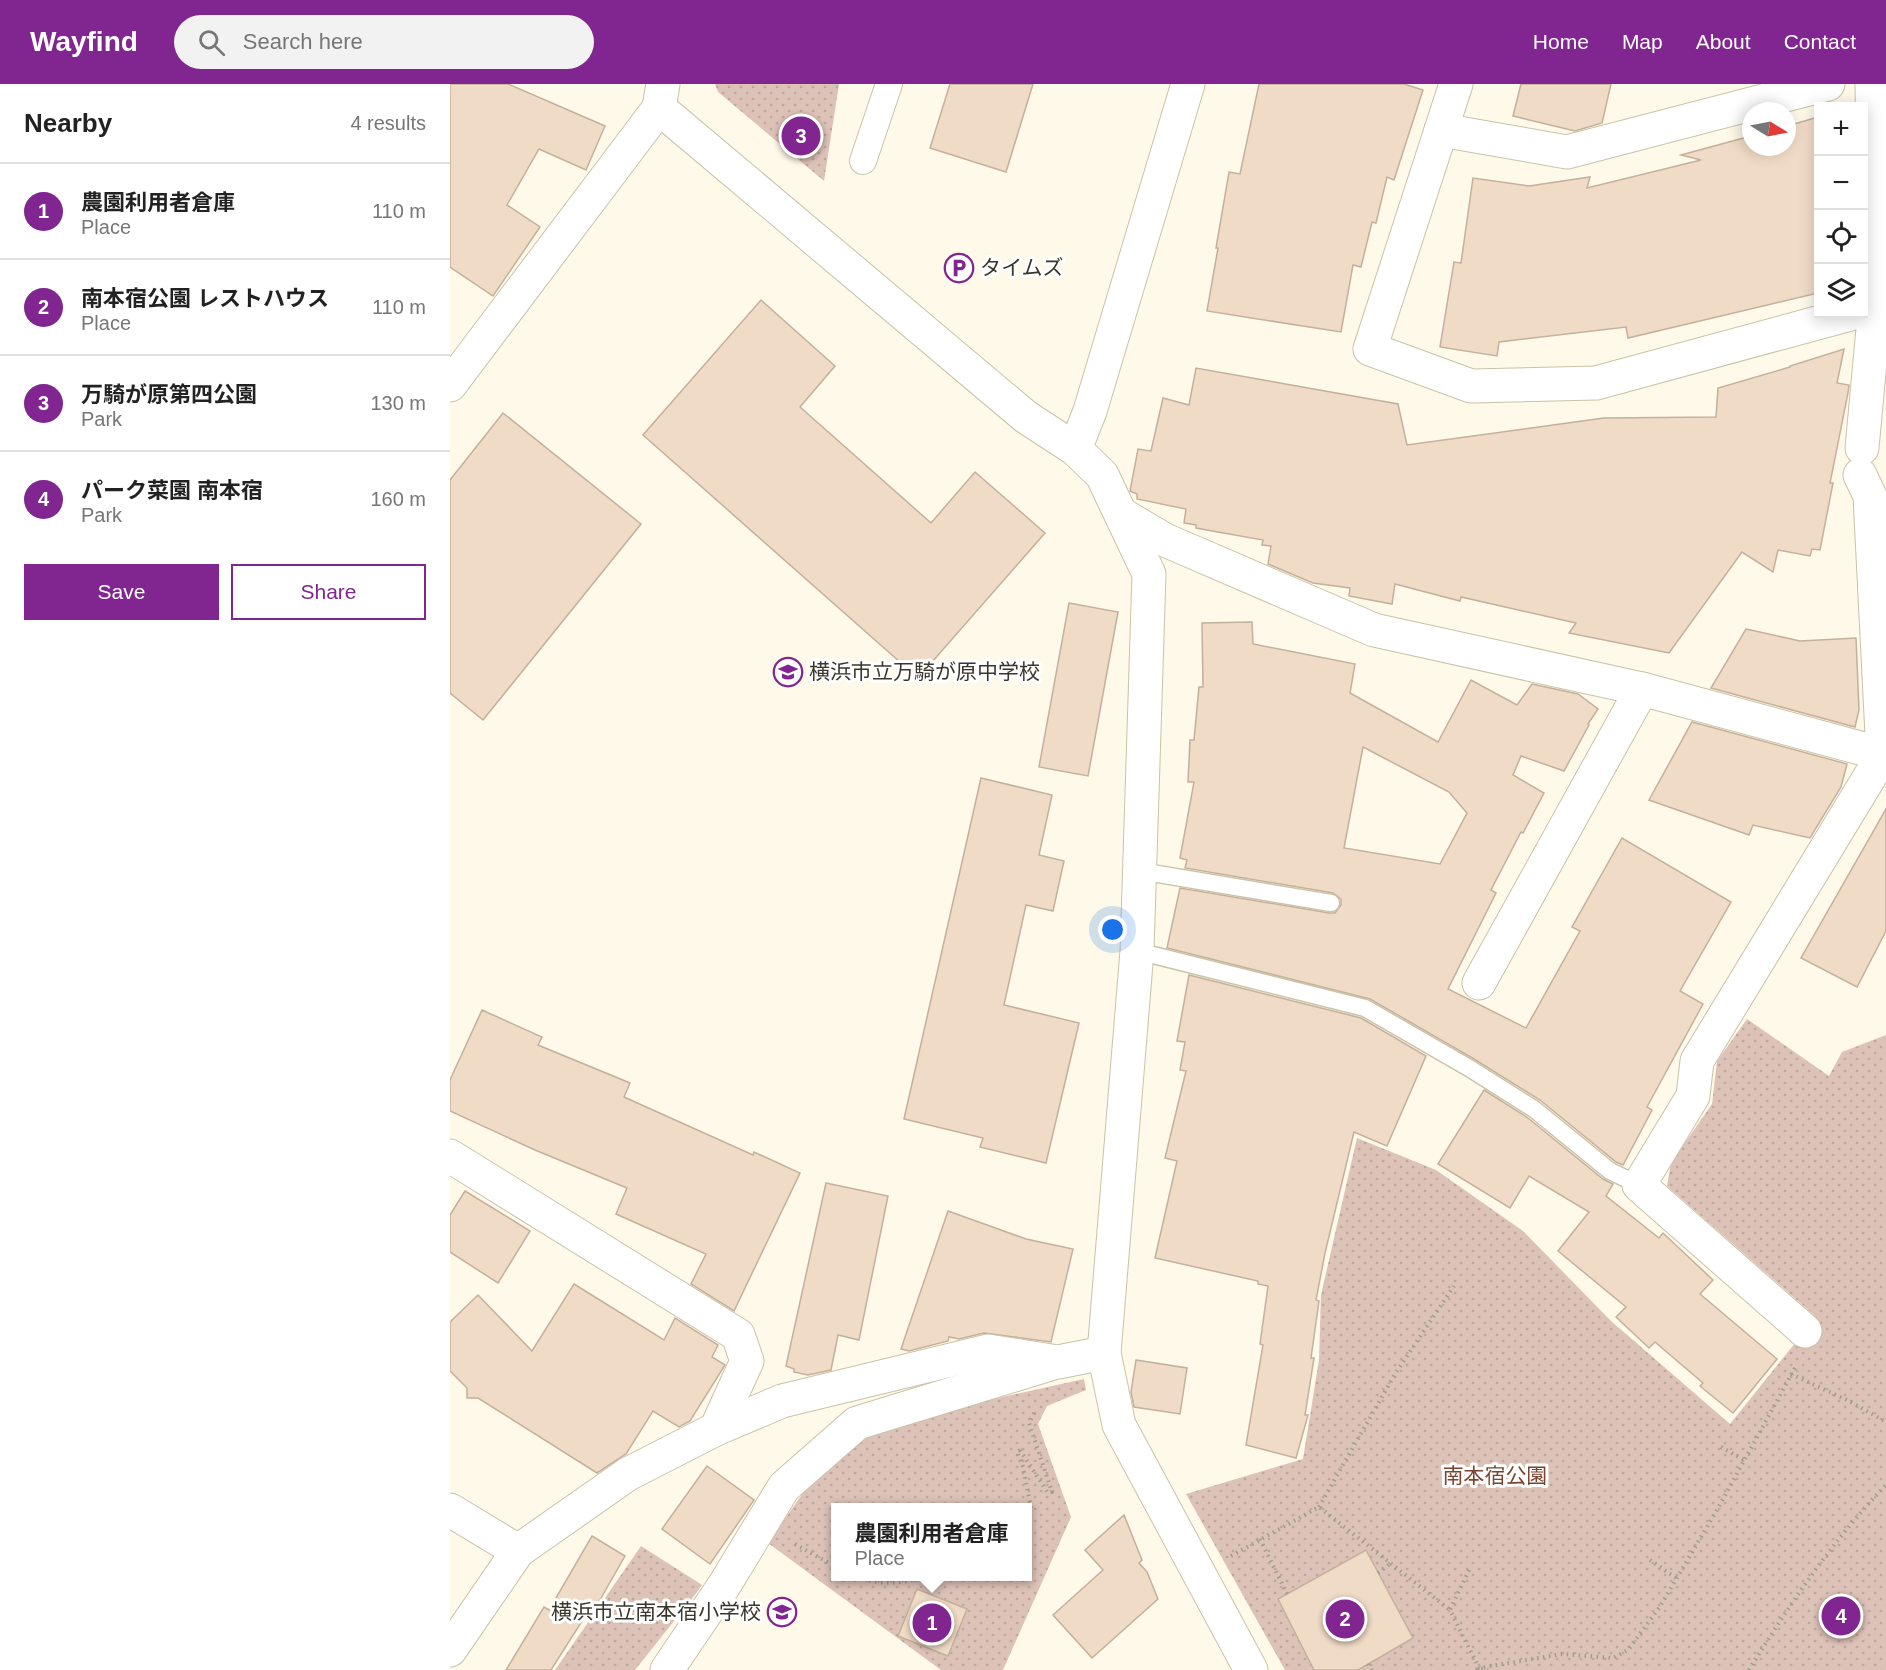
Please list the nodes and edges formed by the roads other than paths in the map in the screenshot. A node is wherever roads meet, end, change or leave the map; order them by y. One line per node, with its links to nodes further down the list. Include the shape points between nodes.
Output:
1 (889, 84): 8 (street)
2 (1188, 84): 11 (street, via 1090,411)
3 (1456, 84): 7 (street)
4 (1828, 84): 7 (street, via 1568,152)
5 (1872, 84): 9 (street)
6 (661, 96): 10 (street); 11 (street, via 1026,417)
7 (1441, 130): 9 (street, via 1370,349 1471,386 1596,383)
8 (863, 161)
9 (1869, 309): 14 (street, via 1861,461 1870,496)
10 (450, 385)
11 (1075, 449): 12 (street, via 1102,475)
12 (1121, 513): 13 (street, via 1165,540 1374,630); 15 (street, via 1149,574)
13 (1642, 689): 14 (street); 18 (street)
14 (1884, 755): 20 (street, via 1697,1061 1693,1096)
15 (1140, 871): 16 (lane); 17 (street)
16 (1331, 903)
17 (1137, 951): 20 (lane, via 1365,1008 1534,1109 1610,1171); 22 (street)
18 (1479, 984)
19 (450, 1156): 24 (street, via 738,1335 747,1362)
20 (1639, 1185): 21 (street)
21 (1805, 1331)
22 (1104, 1353): 23 (street); 29 (street, via 1119,1425)
23 (1058, 1362): 24 (street, via 988,1352 782,1401); 28 (street, via 857,1423 784,1487)
24 (716, 1429): 26 (street, via 628,1474)
25 (450, 1510): 26 (street)
26 (518, 1551): 27 (street)
27 (450, 1650)
28 (667, 1670)
29 (1251, 1670)

